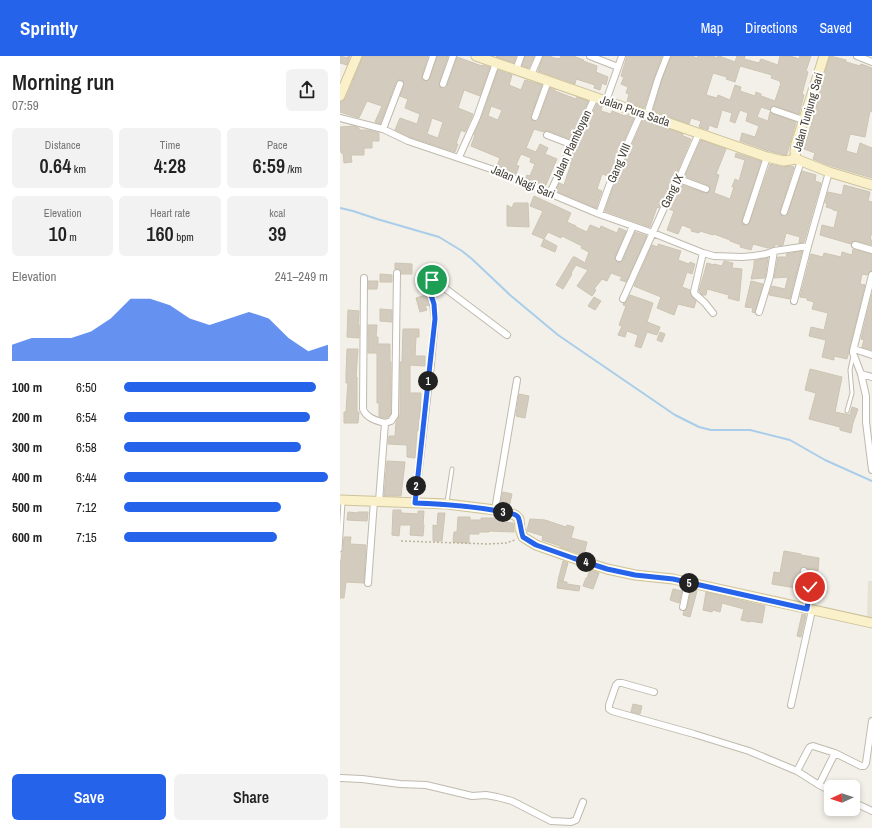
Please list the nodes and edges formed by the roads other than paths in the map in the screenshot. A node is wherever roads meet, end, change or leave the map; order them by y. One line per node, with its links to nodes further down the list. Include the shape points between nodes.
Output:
1 (357, 56): 22 (street)
2 (433, 56): 17 (street)
3 (453, 56): 20 (street)
4 (478, 56): 12 (street, Jalan Pura Sada)
5 (520, 56): 15 (street)
6 (539, 56): 16 (street)
7 (590, 56): 14 (street)
8 (622, 56): 14 (street)
9 (667, 56): 27 (street, Gang VIII)
10 (824, 56): 30 (street, Jalan Tunjung Sari)
11 (857, 56): 13 (street)
12 (491, 60): 15 (street, Jalan Pura Sada); 35 (street, via 477,117)
13 (872, 62)
14 (618, 67): 24 (street)
15 (516, 70): 16 (street, Jalan Pura Sada)
16 (531, 75): 18 (street, Jalan Pura Sada)
17 (426, 77)
18 (548, 81): 23 (street, Jalan Pura Sada); 28 (street)
19 (400, 84): 31 (street)
20 (443, 84)
21 (654, 85): 25 (street)
22 (340, 96)
23 (595, 97): 24 (street, Jalan Pura Sada); 34 (street, Jalan Plamboyan)
24 (606, 101): 27 (street, Jalan Pura Sada)
25 (646, 105)
26 (774, 110): 30 (street)
27 (644, 114): 33 (street, Jalan Pura Sada); 45 (street, Gang VIII)
28 (535, 117)
29 (340, 118): 31 (street, Jalan Nagi Sari)
30 (803, 120): 37 (street, Jalan Tunjung Sari, via 794,151)
31 (383, 129): 35 (street, Jalan Nagi Sari)
32 (547, 135): 34 (street)
33 (699, 136): 36 (street, Jalan Pura Sada); 38 (street, Gang IX); 40 (street, Gang IX)
34 (573, 145): 43 (street, Jalan Plamboyan)
35 (459, 157): 43 (street, Jalan Nagi Sari)
36 (767, 157): 37 (street, Jalan Pura Sada, via 784,161); 46 (street)
37 (798, 160): 39 (street, Jalan Tunjung Sari); 44 (street)
38 (682, 166)
39 (829, 172): 41 (street, Jalan Tunjung Sari); 50 (street)
40 (679, 179): 42 (street); 48 (street, Gang IX)
41 (872, 185)
42 (706, 189)
43 (550, 194): 45 (street, Jalan Nagi Sari)
44 (784, 212)
45 (598, 214): 47 (street, Jalan Nagi Sari)
46 (746, 221)
47 (633, 226): 48 (street, Jalan Nagi Sari); 54 (street)
48 (653, 233): 53 (street, Jalan Nagi Sari); 59 (street, Gang IX)
49 (855, 245): 51 (street)
50 (808, 246): 52 (street, Jalan Nagi Sari); 60 (street)
51 (872, 250)
52 (774, 251): 53 (street, Jalan Nagi Sari, via 742,258); 61 (street, via 770,276)
53 (703, 253): 62 (street, via 694,292)
54 (619, 258)
55 (397, 273): 70 (street, via 395,415)
56 (872, 275): 58 (street)
57 (364, 278): 70 (street, via 364,409 368,416)
58 (870, 286): 64 (street)
59 (623, 299)
60 (794, 301)
61 (759, 312)
62 (713, 313)
63 (507, 335): 75 (street, via 434,280 428,283 435,319)
64 (853, 351): 65 (street); 66 (street); 69 (lane, via 850,370 852,393)
65 (872, 355)
66 (861, 374): 67 (street); 72 (street, via 866,396 866,422)
67 (872, 377)
68 (517, 380): 77 (street)
69 (847, 411)
70 (386, 423): 74 (street)
71 (452, 469): 76 (lane)
72 (872, 470)
73 (342, 500): 74 (street); 78 (lane)
74 (377, 501): 75 (street); 80 (street)
75 (415, 503): 76 (street)
76 (447, 504): 77 (street)
77 (495, 510): 81 (street, via 518,517 523,537 536,545 607,569)
78 (340, 550)
79 (804, 571): 83 (street, via 810,580)
80 (368, 583)
81 (688, 583): 82 (street); 83 (street)
82 (684, 607)
83 (809, 610): 84 (street); 86 (street)
84 (872, 623)
85 (654, 692): 89 (street, via 622,682 617,683 609,709 749,751)
86 (791, 705)
87 (872, 721): 88 (street, via 864,766)
88 (835, 754): 89 (street, via 810,747); 91 (street)
89 (797, 771): 91 (street)
90 (340, 778): 93 (street, via 426,785 472,796 497,797 512,801 551,821 576,820)
91 (819, 785): 92 (street)
92 (824, 788)
93 (583, 802)
94 (860, 805): 95 (street)
95 (872, 811)

